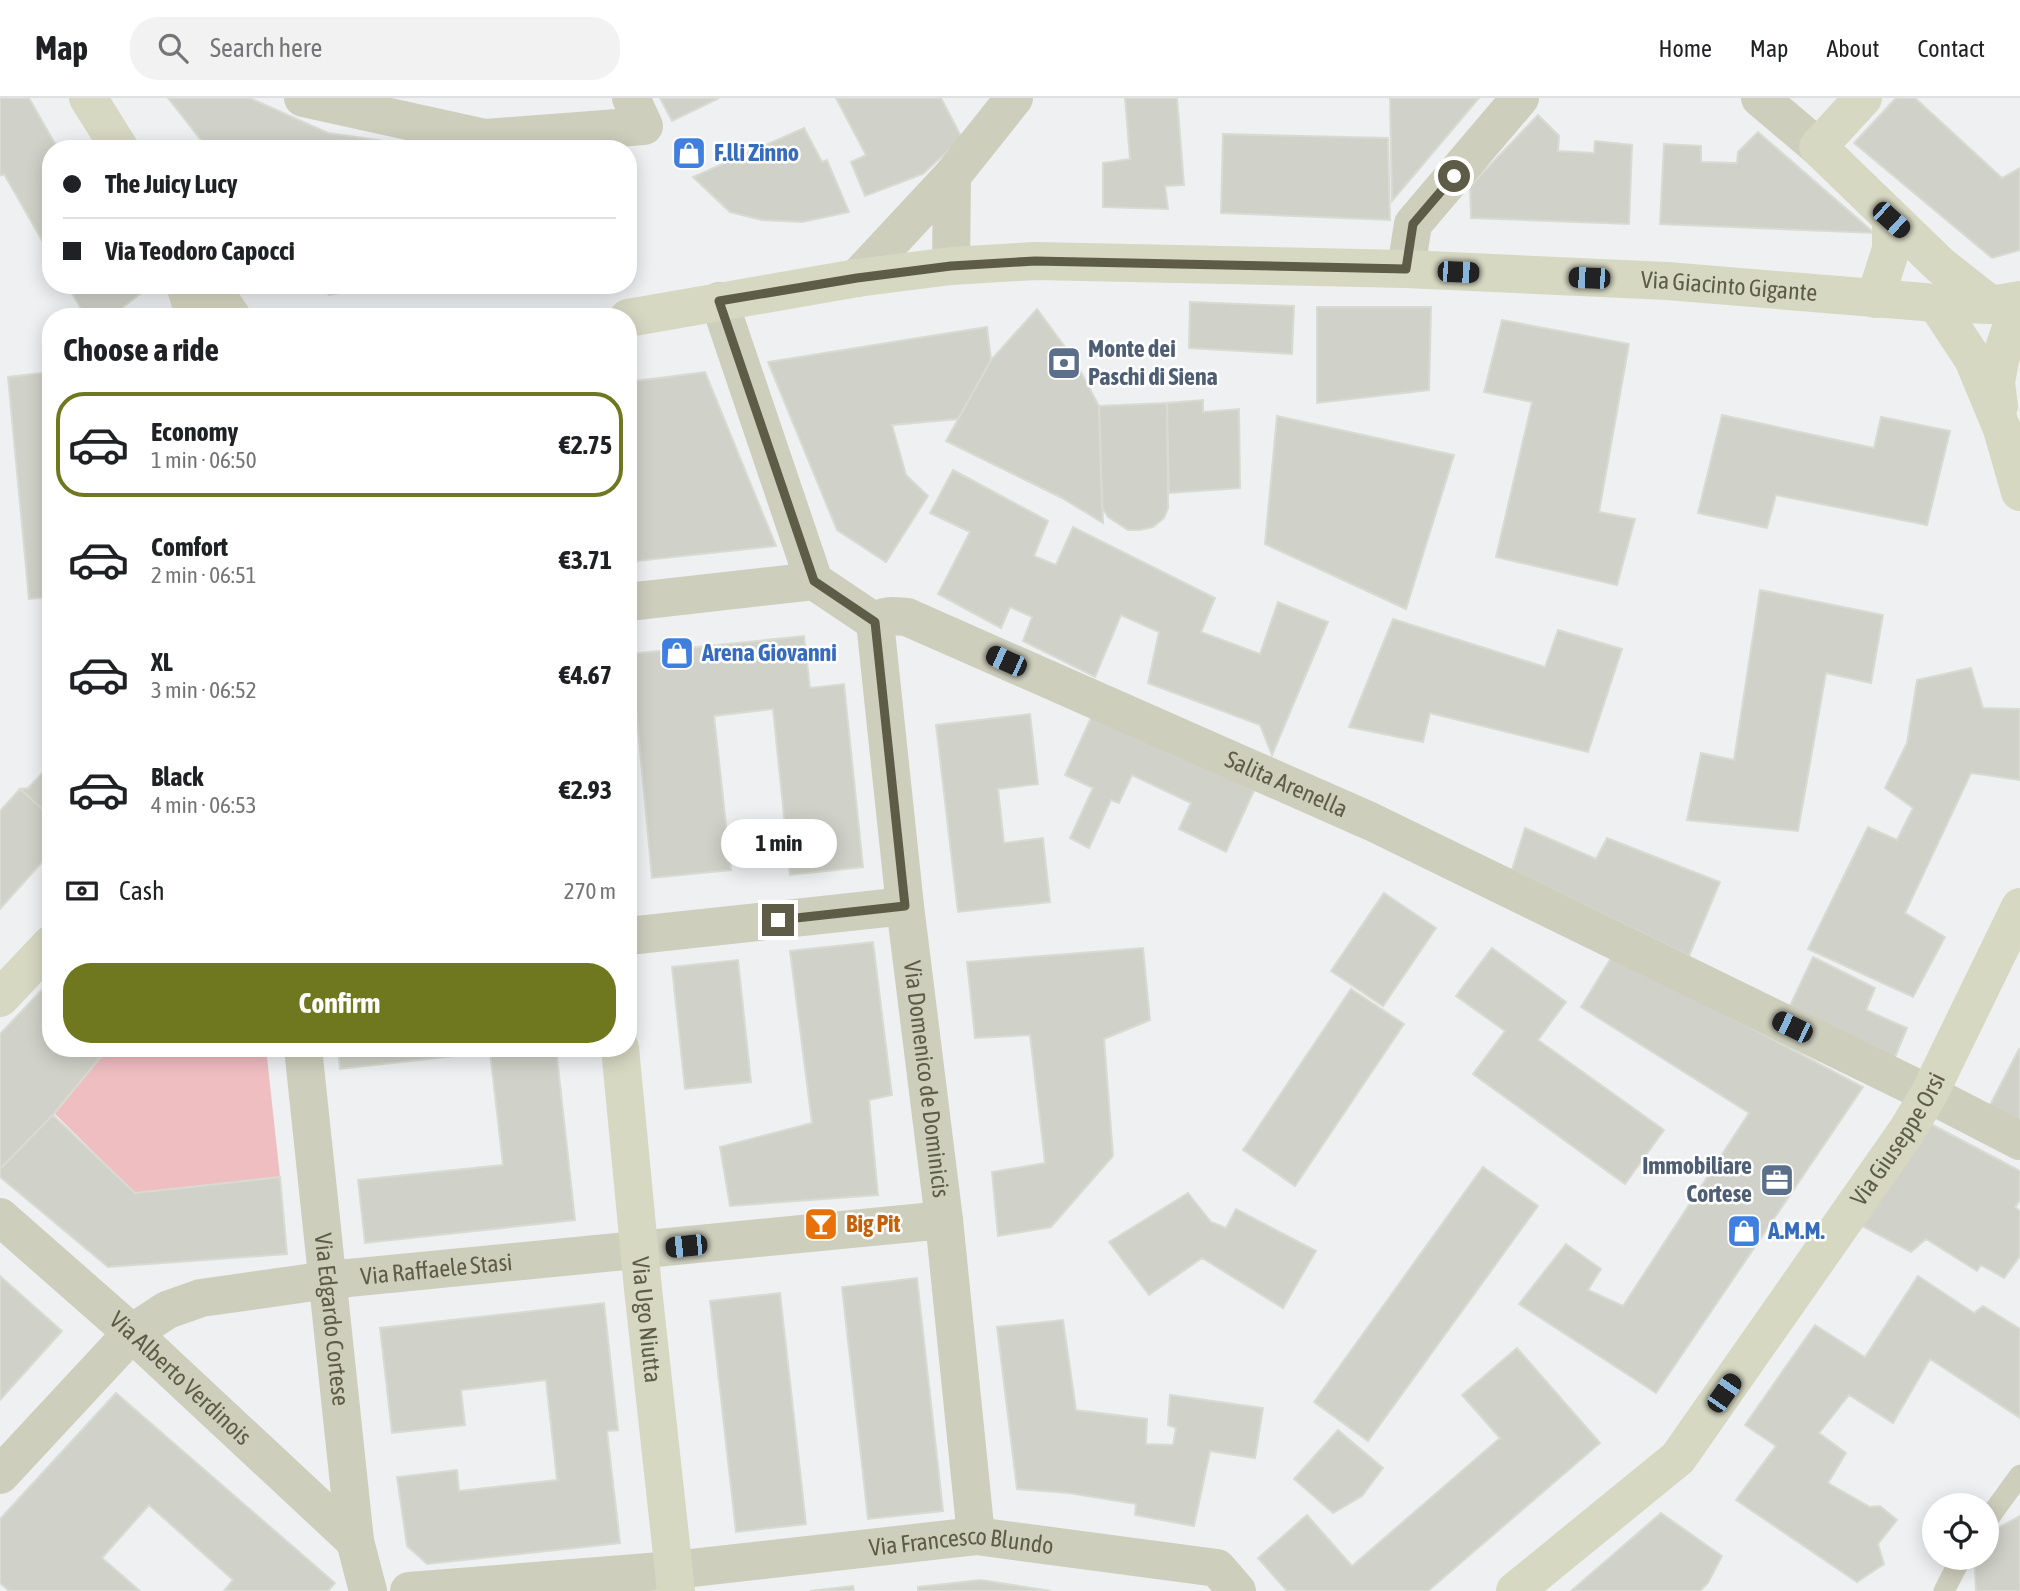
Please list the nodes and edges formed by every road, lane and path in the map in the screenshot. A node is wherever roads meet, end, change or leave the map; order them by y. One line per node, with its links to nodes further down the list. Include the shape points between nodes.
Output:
1 (89, 98): 8 (main road)
2 (303, 98): 7 (street, via 485,138)
3 (1014, 98): 10 (street)
4 (1520, 98): 13 (street, via 1413,224)
5 (1760, 98): 9 (street)
6 (1863, 98): 9 (main road)
7 (637, 112)
8 (115, 140)
9 (1818, 147): 11 (main road)
10 (951, 176): 12 (street); 14 (street)
11 (1891, 220): 15 (main road, via 1891,249); 17 (main road, via 1940,265)
12 (951, 266): 13 (main road, Via Giacinto Gigante, via 1035,261); 14 (main road, Via Giacinto Gigante)
13 (1406, 269): 15 (main road, Via Giacinto Gigante, via 1667,281)
14 (857, 278): 16 (main road, Via Giacinto Gigante)
15 (1875, 299): 18 (main road, Via Giacinto Gigante)
16 (719, 301): 19 (main road, Via Giacinto Gigante); 22 (street)
17 (2010, 302): 18 (main road, Via Giacinto Gigante); 20 (main road, via 1996,382)
18 (1936, 303): 20 (main road, via 1973,359)
19 (637, 319)
20 (2002, 429): 21 (main road)
21 (2020, 492)
22 (814, 581): 23 (street); 24 (street)
23 (637, 601)
24 (875, 622): 25 (street, Via Domenico de Dominicis); 32 (street, Salita Arenella, via 907,617 1372,822)
25 (905, 906): 27 (street); 35 (street, Via Domenico de Dominicis)
26 (2020, 907): 32 (main road, Via Giuseppe Orsi)
27 (637, 935)
28 (42, 954): 29 (main road)
29 (0, 998)
30 (304, 1057): 37 (street, Via Edgardo Cortese)
31 (621, 1057): 36 (main road, Via Ugo Niutta)
32 (1929, 1094): 33 (street, Salita Arenella); 50 (main road, Via Giuseppe Orsi, via 1678,1458)
33 (2020, 1142)
34 (0, 1217): 38 (street, Via Alberto Verdinois)
35 (944, 1220): 36 (street, Via Raffaele Stasi); 42 (street, Via Domenico de Dominicis)
36 (639, 1251): 37 (street, Via Raffaele Stasi); 45 (main road, Via Ugo Niutta)
37 (328, 1280): 38 (street, Via Raffaele Stasi, via 201,1298 167,1310); 43 (street, Via Edgardo Cortese)
38 (132, 1333): 39 (street, Via Raffaele Stasi); 43 (street, Via Alberto Verdinois)
39 (0, 1475)
40 (2020, 1475): 41 (lane)
41 (1999, 1504)
42 (976, 1536): 45 (street, Via Francesco Blundo); 49 (street, Via Francesco Blundo, via 1217,1567)
43 (355, 1541): 47 (street, Via Edgardo Cortese)
44 (1955, 1570): 51 (lane)
45 (675, 1581): 46 (street, Via Francesco Blundo)
46 (466, 1589): 48 (street, Via Francesco Blundo)
47 (368, 1591)
48 (409, 1591)
49 (1237, 1591)
50 (1515, 1591)
51 (1944, 1591)

